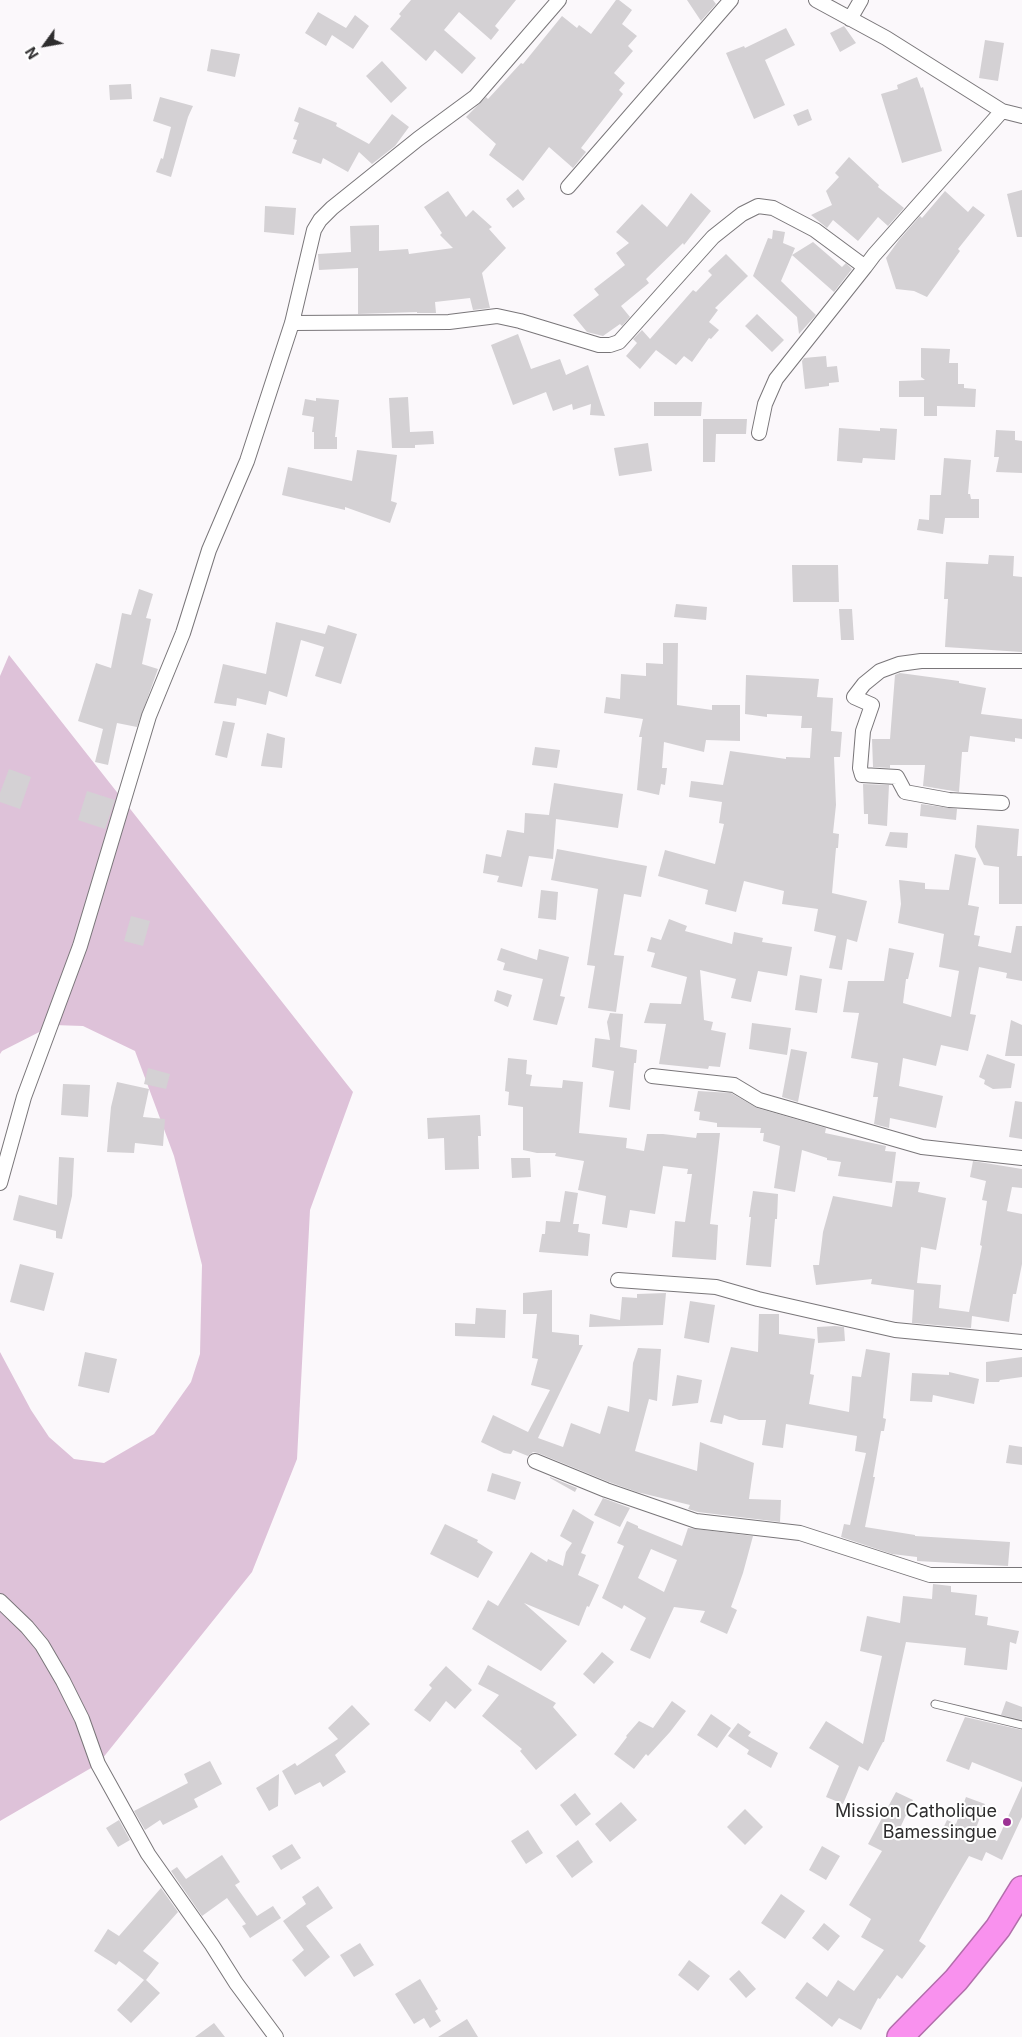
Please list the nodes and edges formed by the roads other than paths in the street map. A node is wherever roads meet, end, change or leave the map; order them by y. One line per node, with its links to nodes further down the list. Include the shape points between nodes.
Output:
1 (559, 0): 10 (street, via 475,97 418,139 320,220 314,230)
2 (731, 0): 8 (street)
3 (816, 0): 5 (street)
4 (862, 0): 5 (street)
5 (850, 19): 6 (street)
6 (1002, 111): 7 (street); 9 (street)
7 (1022, 116)
8 (568, 187)
9 (866, 267): 10 (street, via 815,230 773,208 758,206 713,237 620,342 599,345 497,316 449,322); 11 (street, via 776,379 765,404)
10 (292, 323): 16 (street, via 247,461 209,550 183,633 149,716 80,946 24,1097)
11 (759, 433)
12 (1022, 661): 13 (street, via 899,664 880,671 854,697 872,705 863,731 862,775 897,776 906,792 949,800)
13 (1002, 804)
14 (652, 1076): 15 (street, via 734,1085 759,1100 922,1147)
15 (1022, 1158)
16 (0, 1183)
17 (618, 1280): 18 (street, via 716,1287 895,1330)
18 (1022, 1342)
19 (535, 1461): 20 (street, via 696,1521 800,1533 930,1576)
20 (1022, 1575)
21 (0, 1601): 25 (street, via 42,1645 82,1719 98,1764 148,1854)
22 (935, 1704): 23 (lane)
23 (1022, 1725)
24 (1022, 1889): 26 (highway, via 998,1928 956,1980)
25 (276, 2037)
26 (900, 2037)

